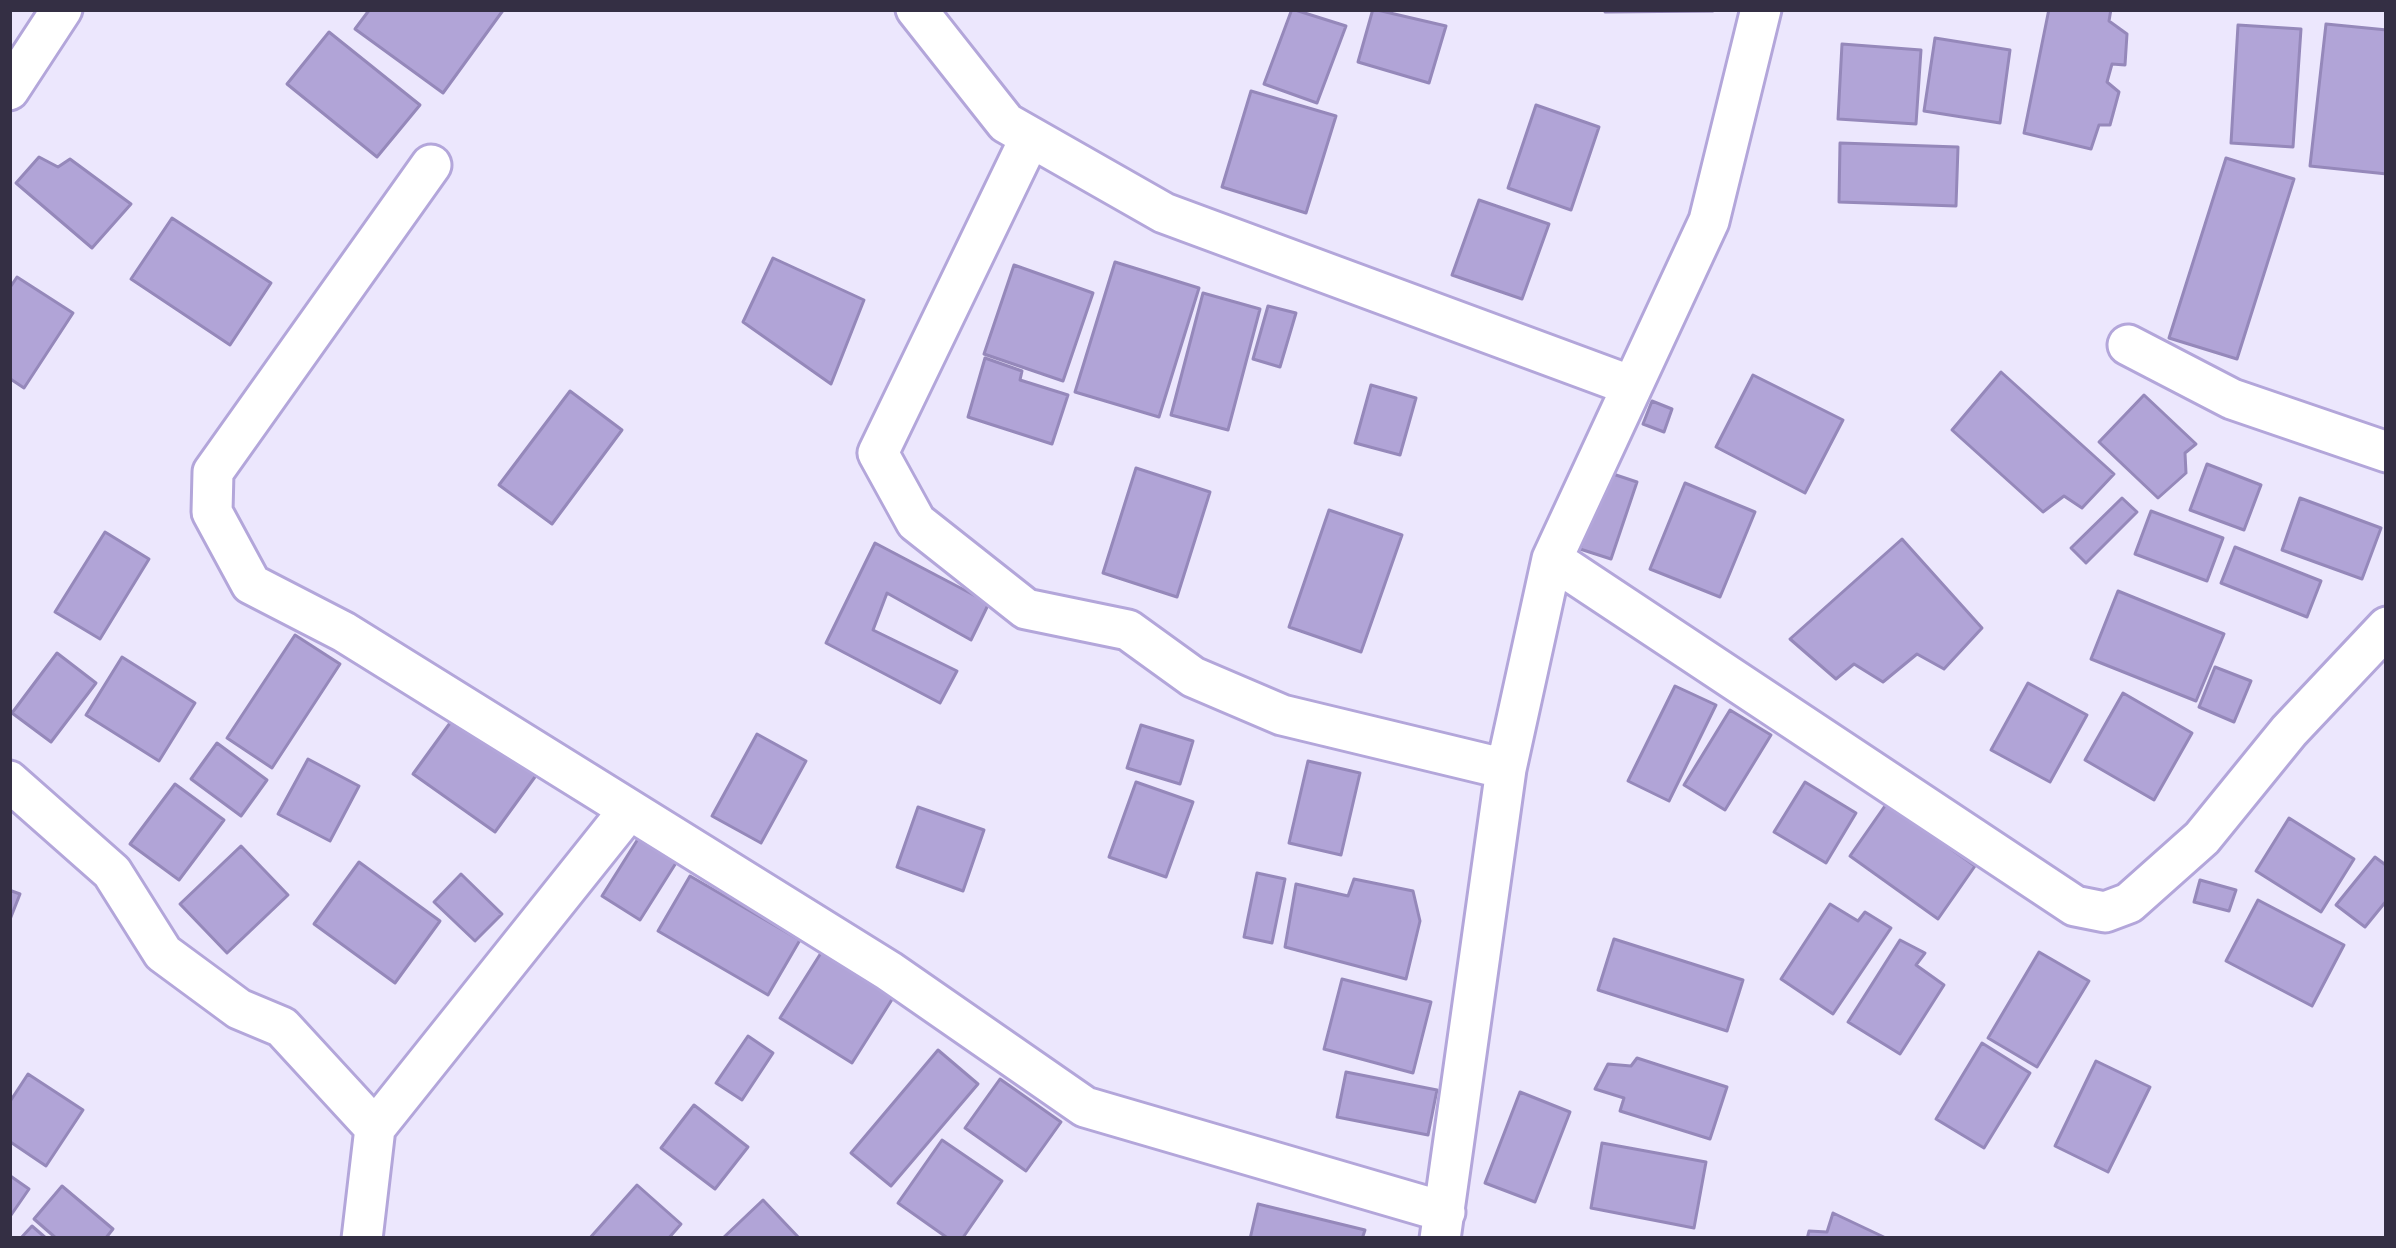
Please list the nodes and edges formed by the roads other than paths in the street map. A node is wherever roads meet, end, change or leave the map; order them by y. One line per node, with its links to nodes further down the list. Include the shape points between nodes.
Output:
1 (62, 9): 4 (street)
2 (916, 9): 5 (street, via 1006,123)
3 (1761, 9): 8 (street, via 1709,220)
4 (9, 90)
5 (1030, 138): 8 (street, via 1164,213); 12 (street, via 878,453 916,522 1026,609 1128,630 1193,677 1282,716)
6 (431, 165): 14 (street, via 213,472 212,512 251,584 344,632)
7 (2128, 345): 9 (street, via 2232,399)
8 (1629, 386): 10 (street)
9 (2387, 452)
10 (1552, 559): 11 (street, via 2075,905 2105,912 2129,903 2202,838); 12 (street)
11 (2387, 627)
12 (1506, 770): 16 (street)
13 (9, 781): 15 (street, via 112,872 163,953 238,1009 282,1027)
14 (629, 810): 15 (street); 16 (street, via 889,971 1085,1107)
15 (375, 1128): 17 (street)
16 (1443, 1226)
17 (362, 1239)

